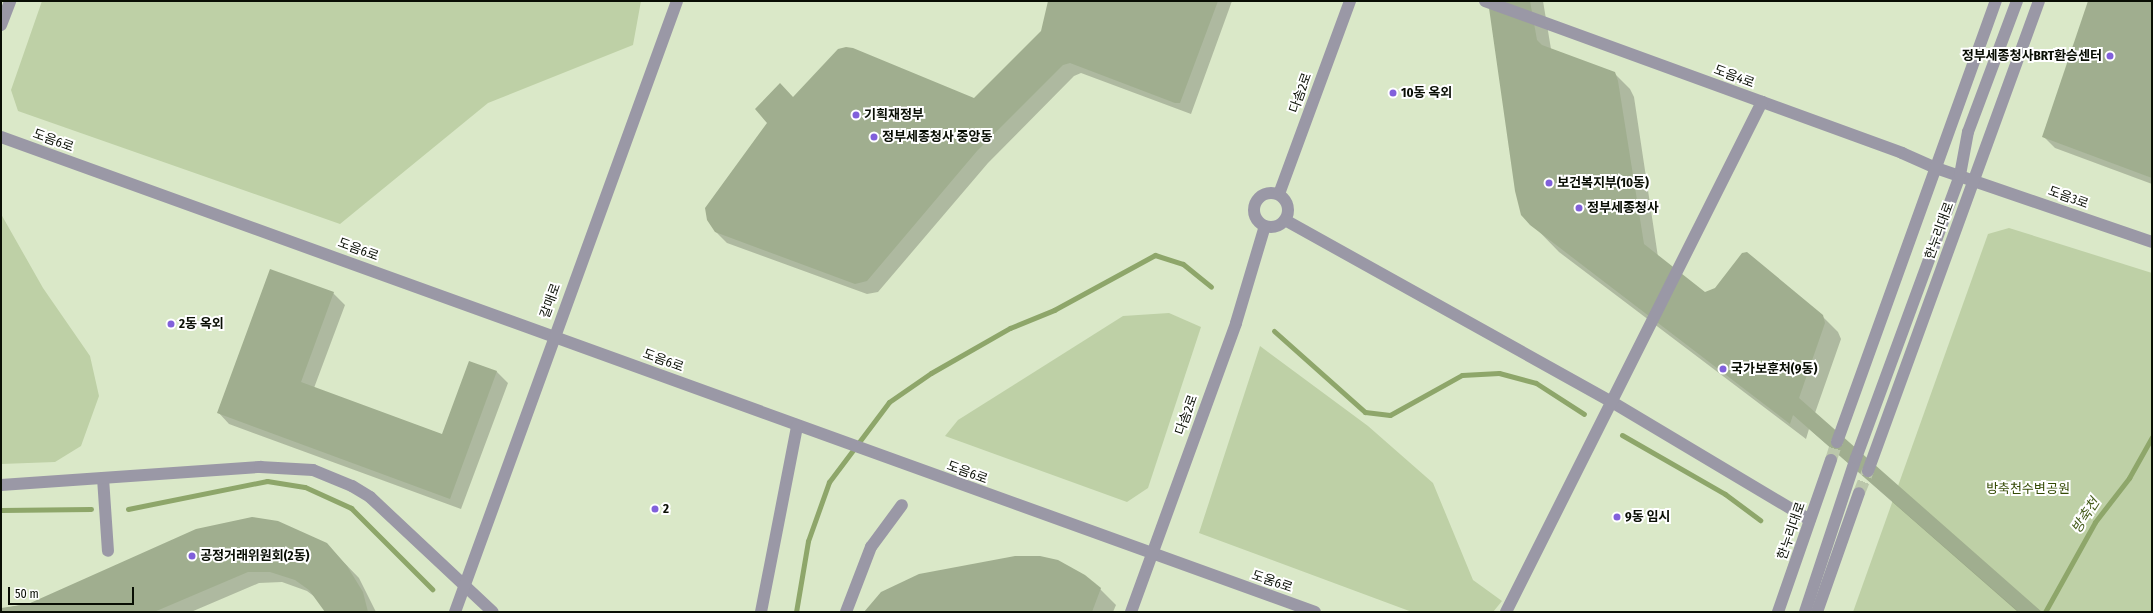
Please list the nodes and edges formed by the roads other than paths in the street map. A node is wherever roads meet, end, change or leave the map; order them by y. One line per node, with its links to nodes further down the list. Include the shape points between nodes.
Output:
1 (10, 1): 8 (street)
2 (677, 1): 18 (street, 갈매로)
3 (1350, 1): 14 (street, 다솜2로)
4 (1485, 1): 9 (street, 도움4로)
5 (1996, 1): 11 (street, 한누리대로)
6 (2017, 1): 12 (street, via 1968,132)
7 (2039, 1): 13 (street, 한누리대로)
8 (1, 25)
9 (1762, 102): 11 (street, 도움4로); 19 (street)
10 (1, 137): 18 (street, 도움6로)
11 (1936, 168): 12 (street, 도움4로); 21 (street, 한누리대로)
12 (1960, 175): 13 (street, 도움4로); 40 (street, via 1856,458)
13 (1974, 179): 17 (street, 도움3로); 23 (street, 한누리대로)
14 (1279, 194): 15 (street, via 1287,202); 16 (street, via 1267,193 1255,203 1256,219)
15 (1285, 220): 16 (street, via 1276,226); 19 (street)
16 (1265, 226): 30 (street, 다솜2로, via 1236,323)
17 (2152, 242)
18 (554, 336): 20 (street, 도움6로); 31 (street, 갈매로)
19 (1612, 402): 28 (street); 38 (street)
20 (797, 426): 30 (street, 도움6로); 34 (street)
21 (1837, 442)
22 (1832, 460): 28 (street, 한누리대로)
23 (1868, 471)
24 (103, 478): 25 (street); 29 (street); 31 (street, via 260,467 313,470 352,486 370,497)
25 (1, 485)
26 (1859, 493): 41 (street)
27 (902, 505): 35 (street, via 871,546)
28 (1810, 520): 39 (street, 한누리대로)
29 (108, 551)
30 (1152, 554): 36 (street, 다솜2로); 37 (street, 도움6로)
31 (464, 586): 32 (street, 갈매로); 33 (street)
32 (455, 612)
33 (493, 612)
34 (761, 612)
35 (846, 612)
36 (1131, 612)
37 (1315, 612)
38 (1506, 612)
39 (1778, 612)
40 (1805, 612)
41 (1816, 612)

